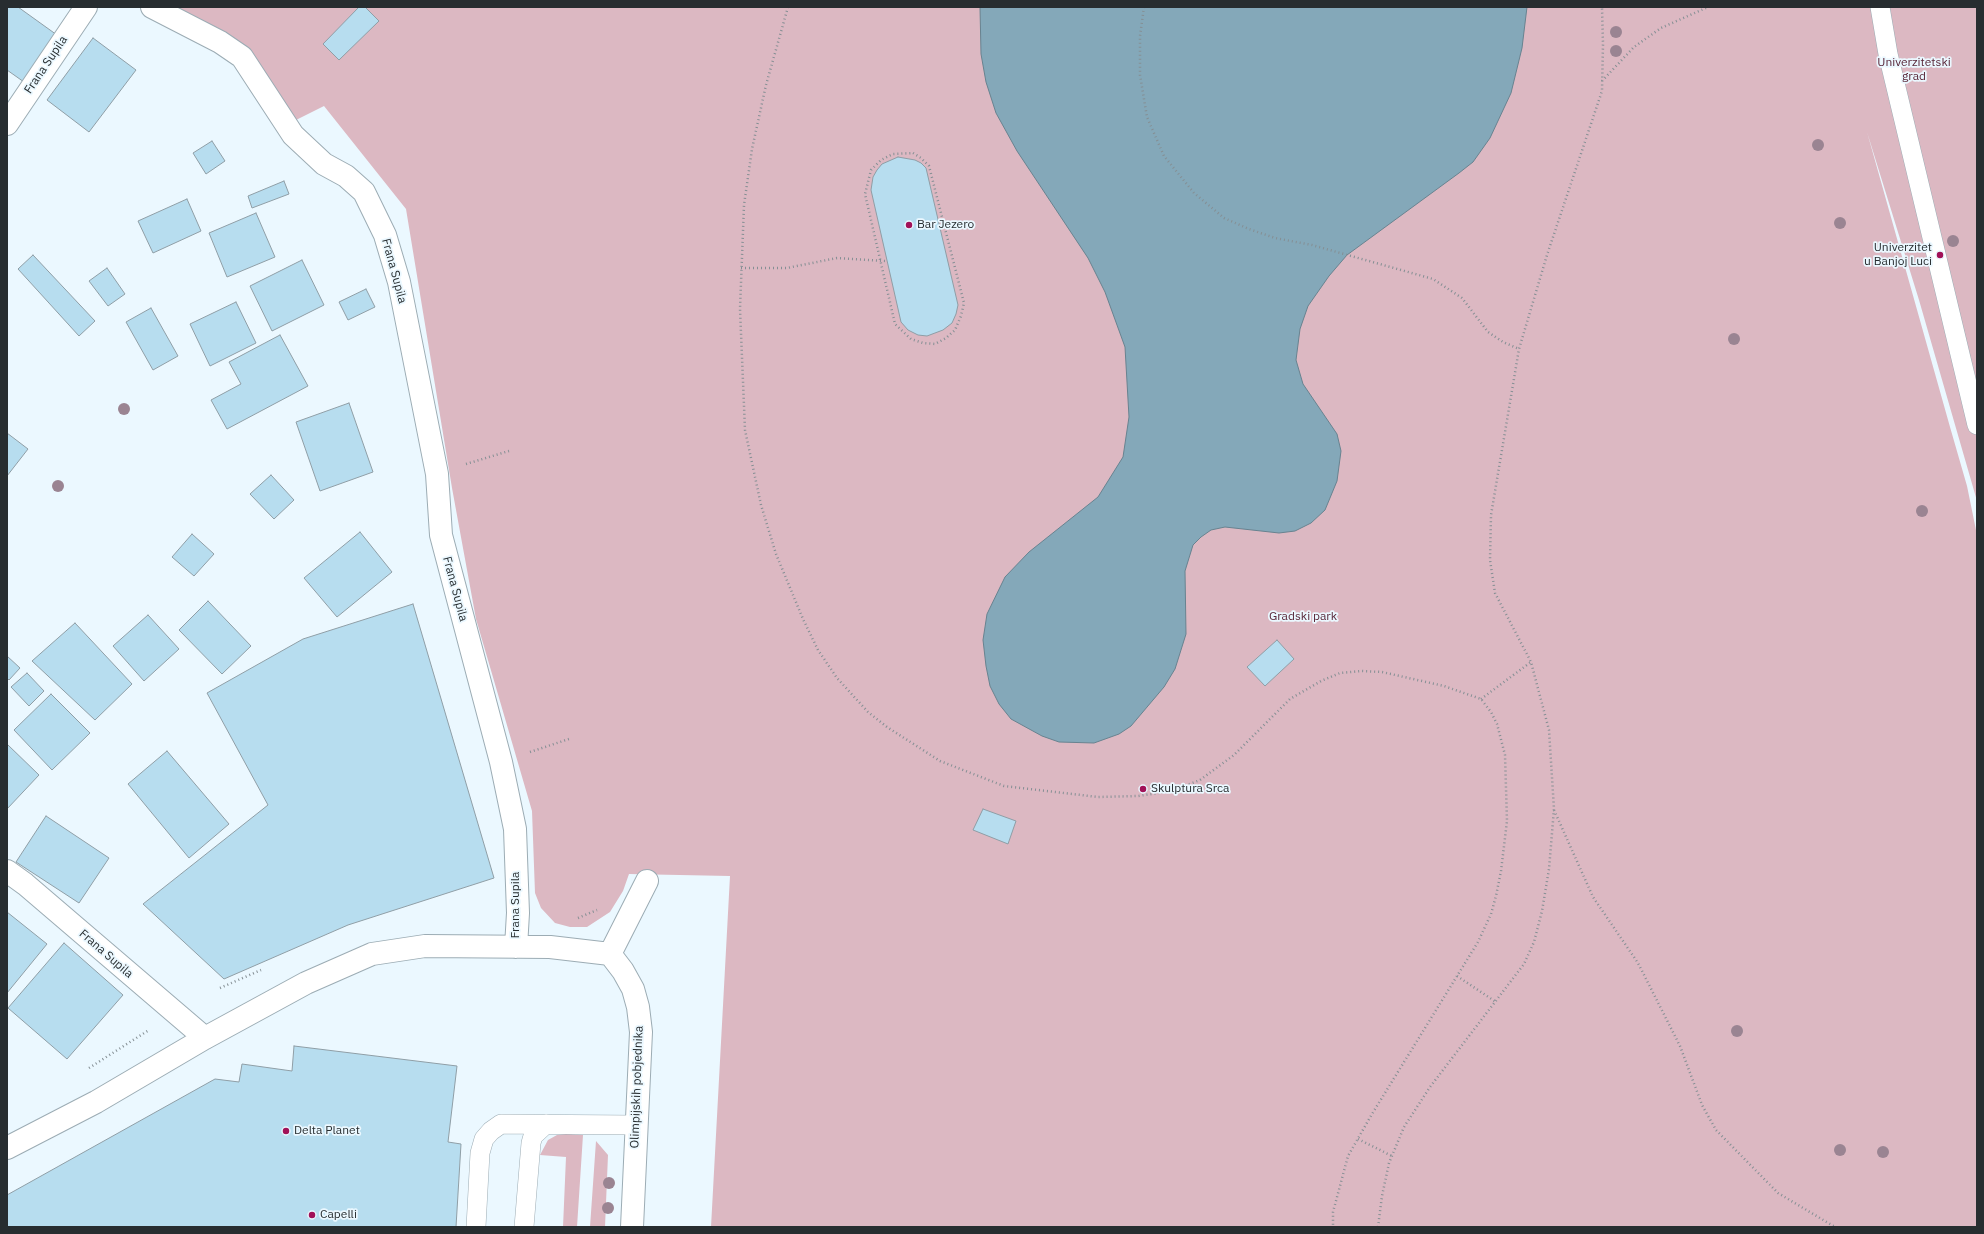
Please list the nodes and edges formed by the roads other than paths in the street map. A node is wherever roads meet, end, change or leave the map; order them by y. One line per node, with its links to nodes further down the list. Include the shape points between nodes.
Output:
1 (86, 7): 4 (street, Frana Supila)
2 (152, 7): 8 (street, Frana Supila, via 220,42 242,57 292,135 324,164 346,176 364,192 385,235 399,282 437,474 441,535 501,762 515,829 518,913)
3 (1880, 7): 5 (lane, via 1890,62)
4 (7, 124)
5 (1977, 425)
6 (7, 871): 10 (street, Frana Supila)
7 (648, 881): 9 (street)
8 (516, 947): 9 (street); 10 (street, Frana Supila, via 425,946 372,954 306,983)
9 (610, 954): 12 (street, Olimpijskih pobjednika, via 633,989 638,1007 641,1032)
10 (205, 1038): 13 (street, Frana Supila, via 96,1102)
11 (546, 1124): 12 (lane); 14 (lane, via 501,1124 484,1139 480,1153); 15 (lane, via 533,1136 531,1143)
12 (636, 1125): 16 (street, Olimpijskih pobjednika)
13 (7, 1148)
14 (476, 1227)
15 (524, 1227)
16 (632, 1227)

